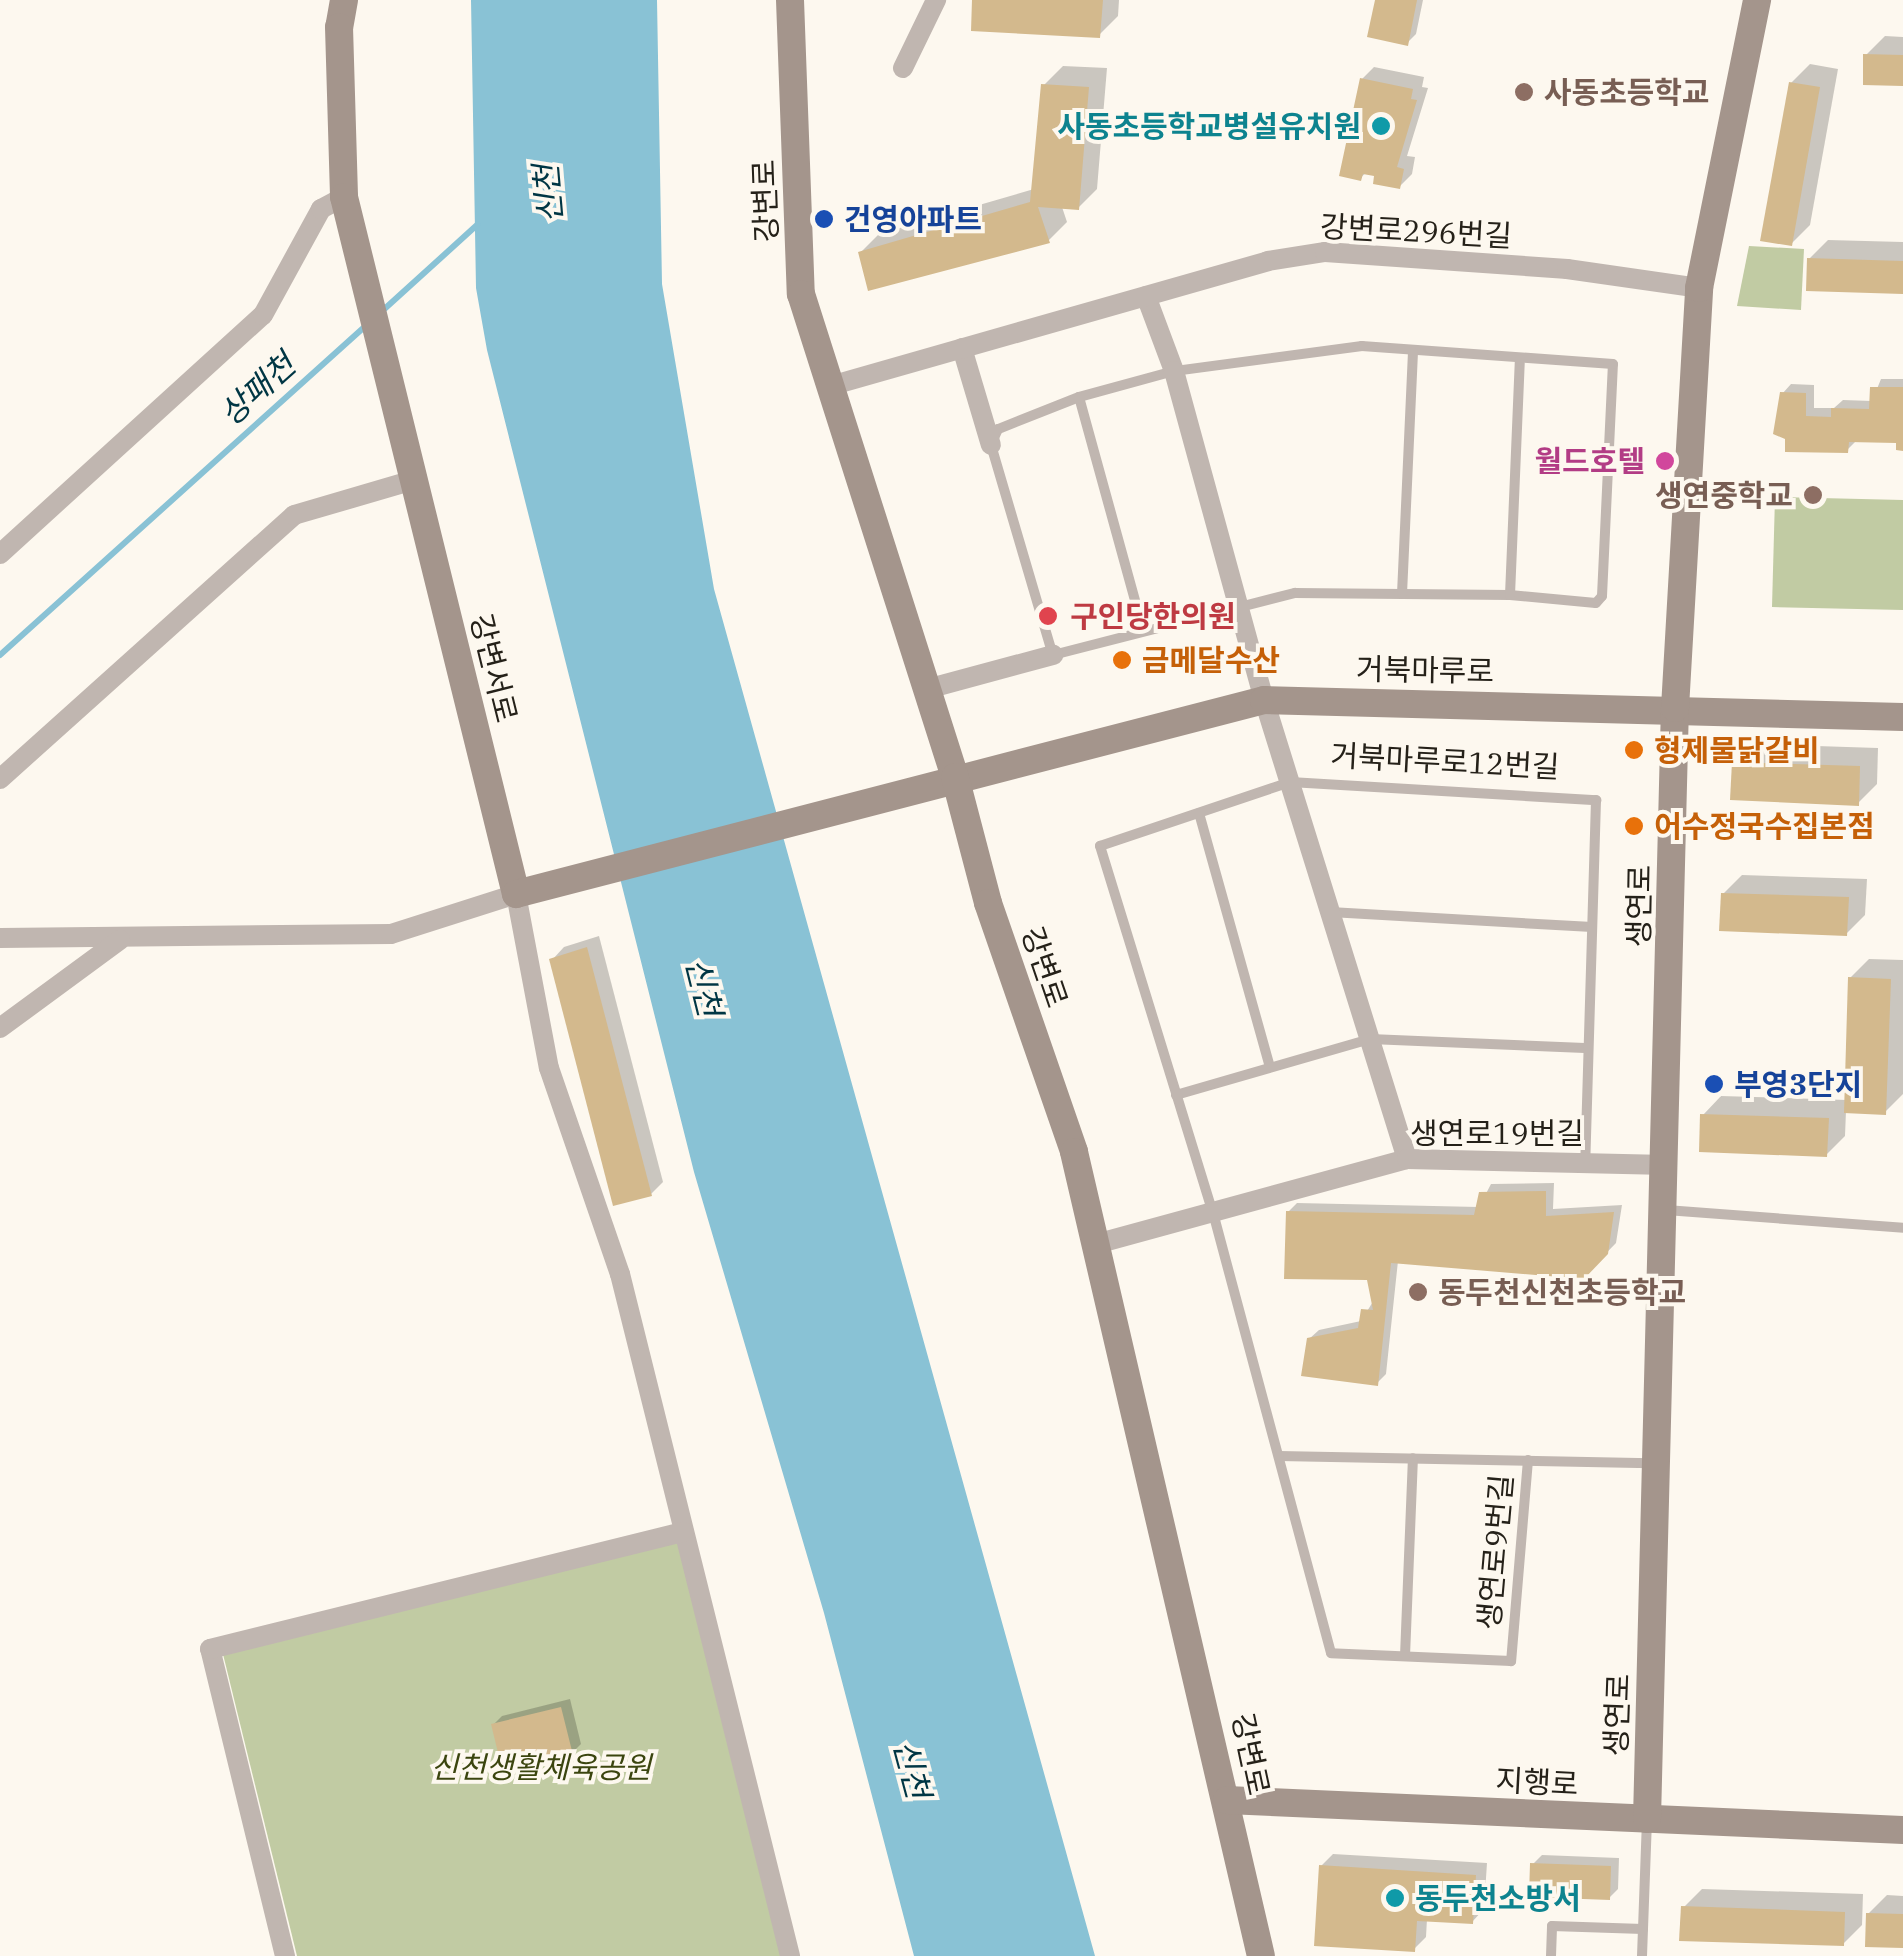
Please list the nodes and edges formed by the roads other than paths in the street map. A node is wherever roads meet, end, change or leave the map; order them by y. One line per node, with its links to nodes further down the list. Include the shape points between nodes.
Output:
1 (344, 0): 6 (street)
2 (790, 0): 13 (street, 강변로, via 801,294)
3 (936, 0): 5 (street)
4 (1758, 0): 7 (street, 생연로)
5 (903, 68)
6 (344, 197): 16 (street, 강변서로); 17 (street, via 321,209 263,315)
7 (1698, 288): 8 (street, 강변로296번길, via 1567,268 1325,252 1268,260); 25 (street, 생연로)
8 (1146, 296): 9 (street, 강변로296번길); 12 (street, 거북마루로12번길)
9 (962, 348): 13 (street, 강변로296번길); 15 (street)
10 (1412, 352): 11 (lane); 12 (lane, via 1362,346); 18 (lane)
11 (1520, 359): 19 (lane); 19 (lane, via 1613,364 1602,596 1596,604)
12 (1174, 371): 14 (lane); 20 (street, 거북마루로12번길)
13 (830, 386): 23 (street, 강변로)
14 (1080, 397): 15 (lane, via 998,429); 21 (lane)
15 (990, 444): 22 (lane)
16 (412, 469): 28 (street, via 294,515); 31 (street, 강변서로)
17 (0, 554)
18 (1402, 594): 19 (lane); 20 (lane, via 1295,592)
19 (1510, 595)
20 (1241, 604): 21 (lane); 24 (street, 거북마루로12번길)
21 (1143, 630): 22 (lane)
22 (1053, 655): 23 (street)
23 (927, 689): 27 (street, 강변로)
24 (1264, 700): 25 (street, 거북마루로); 27 (street, 거북마루로); 29 (street, 거북마루로12번길)
25 (1675, 708): 26 (street, 거북마루로); 43 (street, 생연로)
26 (1903, 717)
27 (955, 776): 31 (street, 거북마루로); 47 (street, 강변로, via 988,903 1074,1152)
28 (0, 779)
29 (1290, 782): 30 (lane, 거북마루로12번길); 32 (street, 거북마루로12번길); 33 (lane, 거북마루로12번길, via 1596,800)
30 (1199, 813): 39 (lane); 40 (lane, 거북마루로12번길, via 1100,846)
31 (516, 894): 35 (street, via 391,934); 52 (street, via 548,1068 620,1274)
32 (1330, 912): 33 (lane); 37 (street, 거북마루로12번길)
33 (1588, 927): 38 (lane)
34 (0, 938): 35 (street)
35 (120, 940): 36 (street)
36 (0, 1028)
37 (1370, 1039): 38 (lane); 39 (lane); 41 (street, 거북마루로12번길)
38 (1585, 1048): 42 (lane)
39 (1270, 1064): 40 (lane)
40 (1176, 1095): 44 (lane)
41 (1408, 1160): 42 (street, 생연로19번길); 44 (street, 생연로19번길)
42 (1585, 1163): 43 (street, 생연로19번길)
43 (1667, 1165): 45 (street, 생연로)
44 (1212, 1210): 47 (street, 생연로19번길); 48 (lane, 생연로9번길)
45 (1665, 1210): 46 (lane); 51 (street, 생연로)
46 (1903, 1228)
47 (1096, 1244): 54 (street, 강변로)
48 (1280, 1456): 49 (lane, 생연로9번길); 53 (lane, 생연로9번길, via 1331,1654)
49 (1413, 1458): 50 (lane, 생연로9번길); 53 (lane)
50 (1528, 1460): 51 (lane, 생연로9번길); 53 (lane, 생연로9번길, via 1511,1661)
51 (1658, 1463): 55 (street, 생연로)
52 (684, 1532): 58 (street, via 210,1649); 59 (street)
53 (1405, 1656)
54 (1227, 1800): 55 (street, 지행로); 60 (street, 강변로)
55 (1647, 1820): 56 (street, 지행로); 57 (lane)
56 (1903, 1830)
57 (1642, 1929): 61 (lane, via 1552,1926); 62 (lane)
58 (286, 1956)
59 (790, 1956)
60 (1262, 1956)
61 (1551, 1956)
62 (1642, 1956)

